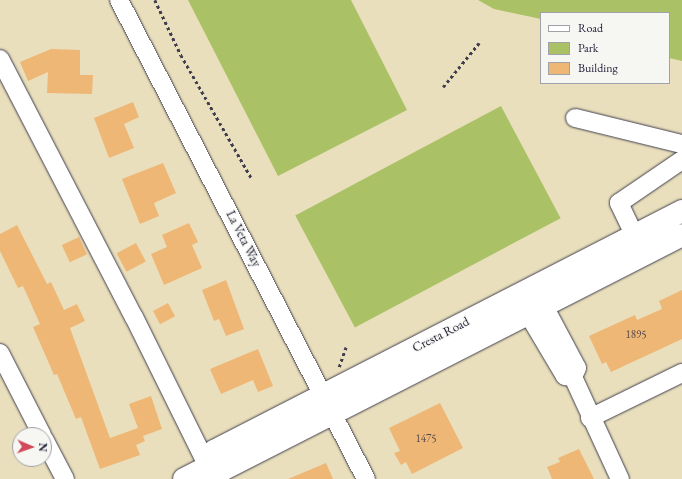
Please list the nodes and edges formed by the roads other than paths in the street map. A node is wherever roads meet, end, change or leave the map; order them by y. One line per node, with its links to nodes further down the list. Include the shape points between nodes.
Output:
1 (119, 0): 13 (street, La Veta Way)
2 (0, 59): 19 (street)
3 (575, 118): 4 (street)
4 (682, 144)
5 (682, 160): 8 (street, via 619,203)
6 (682, 211): 8 (main road, Cresta Road)
7 (682, 235): 9 (main road, Cresta Road)
8 (634, 236): 9 (street); 13 (main road, Cresta Road)
9 (645, 254): 10 (main road, Cresta Road)
10 (536, 310): 14 (main road, Cresta Road); 15 (street, via 565,376 573,377)
11 (0, 353): 16 (street)
12 (682, 373): 15 (street)
13 (323, 395): 14 (street, La Veta Way); 17 (main road, Cresta Road)
14 (334, 415): 17 (main road, Cresta Road); 22 (street, La Veta Way)
15 (590, 418): 23 (street)
16 (38, 427)
17 (278, 430): 19 (main road, Cresta Road, via 224,469)
18 (52, 454): 20 (street)
19 (211, 473): 21 (main road, Cresta Road)
20 (65, 479)
21 (184, 479)
22 (366, 479)
23 (620, 479)

